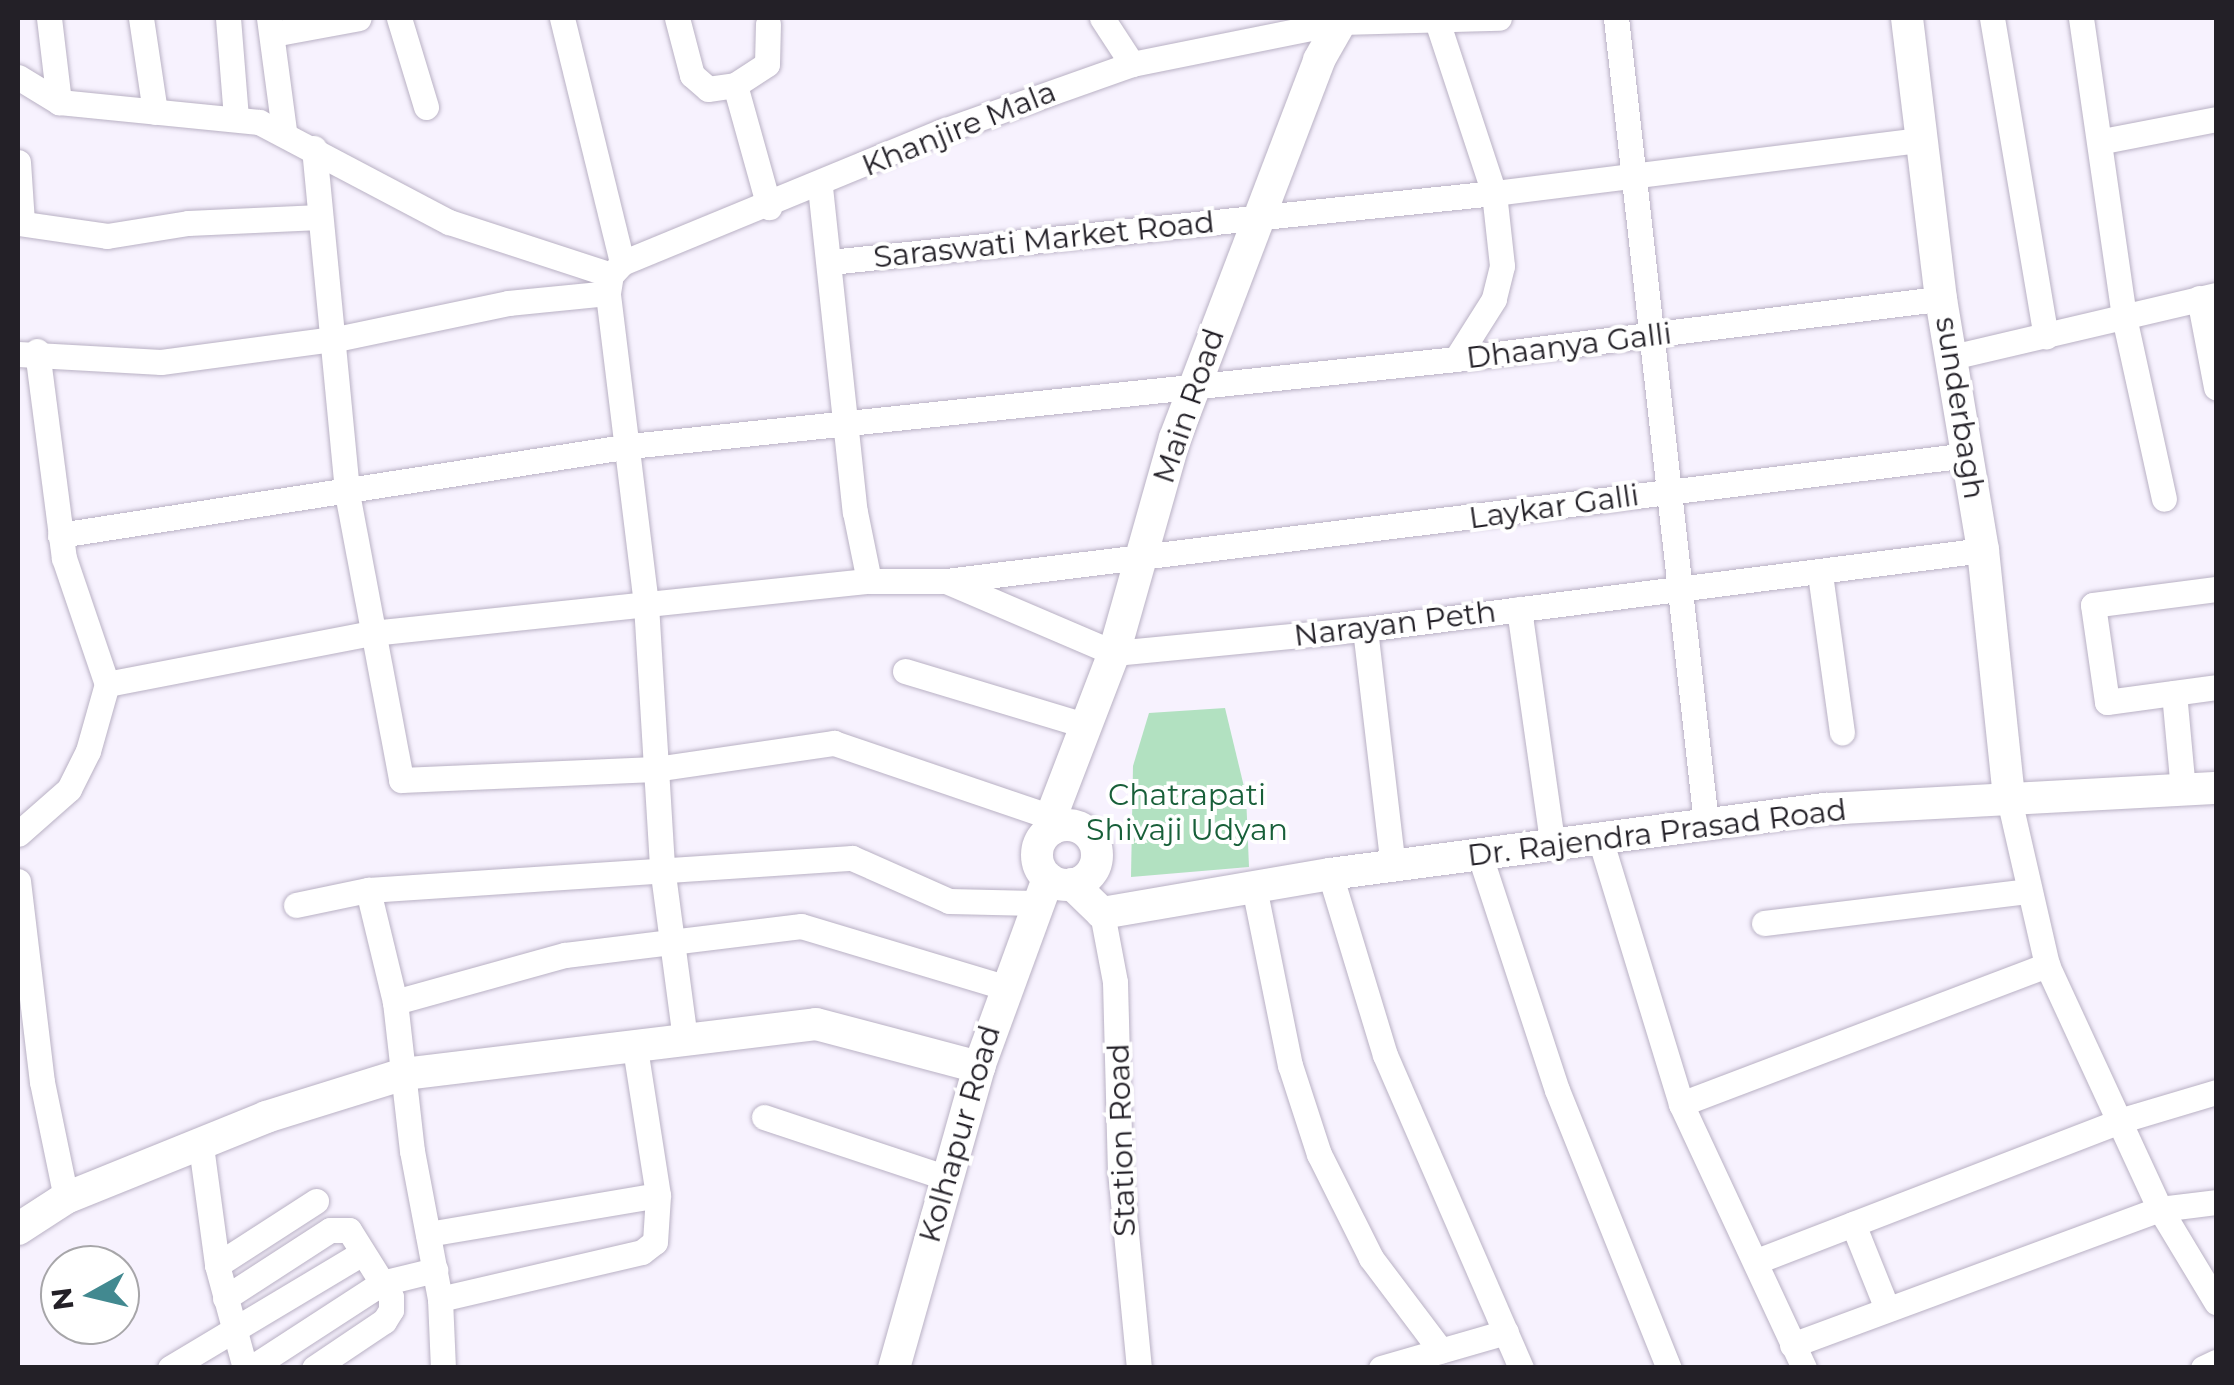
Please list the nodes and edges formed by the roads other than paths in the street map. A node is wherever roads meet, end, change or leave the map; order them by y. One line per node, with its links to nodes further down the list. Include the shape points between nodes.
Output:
1 (48, 18): 21 (street)
2 (141, 18): 23 (street)
3 (228, 18): 24 (street)
4 (359, 18): 17 (street)
5 (399, 18): 22 (street)
6 (562, 18): 39 (street)
7 (677, 18): 20 (street, via 698,86)
8 (1102, 18): 18 (street)
9 (1436, 18): 10 (street, Khanjire Mala); 16 (street, Khanjire Mala); 33 (street)
10 (1499, 18)
11 (1616, 18): 31 (street)
12 (1907, 18): 27 (main road, sunderbagh)
13 (1992, 18): 44 (street)
14 (2081, 18): 28 (street)
15 (776, 20): 20 (street, via 767,64)
16 (1342, 20): 18 (street, Khanjire Mala); 35 (main road, Main Road, via 1318,60)
17 (271, 26): 26 (street)
18 (1132, 64): 32 (street, Khanjire Mala, via 943,131)
19 (18, 77): 21 (street)
20 (735, 85): 34 (street)
21 (59, 102): 23 (street)
22 (426, 107)
23 (155, 112): 24 (street)
24 (236, 118): 26 (street)
25 (2216, 118): 28 (street)
26 (284, 130): 29 (street)
27 (1920, 140): 31 (street, Saraswati Market Road); 41 (main road, sunderbagh)
28 (2103, 141): 42 (street)
29 (314, 148): 36 (street); 39 (street, via 449,222)
30 (18, 162): 37 (street)
31 (1636, 176): 33 (street, Saraswati Market Road); 43 (street)
32 (820, 186): 34 (street, Khanjire Mala); 38 (street)
33 (1494, 194): 35 (street, Saraswati Market Road); 48 (street, via 1501,283)
34 (769, 207): 39 (street, Khanjire Mala)
35 (1258, 217): 38 (street, Saraswati Market Road); 49 (main road, Main Road)
36 (320, 218): 37 (street, via 188,224 107,236); 45 (street)
37 (20, 223)
38 (830, 262): 51 (street)
39 (614, 277): 45 (street, Khanjire Mala); 52 (street)
40 (2208, 296): 42 (street); 50 (street)
41 (1941, 299): 43 (street, Dhaanya Galli); 47 (main road, sunderbagh)
42 (2124, 317): 44 (street); 56 (street)
43 (1654, 335): 48 (street, Dhaanya Galli); 54 (street)
44 (2046, 336): 47 (street)
45 (331, 338): 46 (street, Khanjire Mala, via 161,362); 55 (street)
46 (27, 352): 57 (street)
47 (1952, 357): 53 (main road, sunderbagh)
48 (1456, 360): 49 (street, Dhaanya Galli)
49 (1195, 383): 51 (street, Dhaanya Galli); 59 (main road, Main Road)
50 (2216, 387)
51 (847, 424): 52 (street, Dhaanya Galli); 61 (street)
52 (630, 446): 55 (street, Dhaanya Galli); 65 (street)
53 (1968, 454): 54 (street, Laykar Galli); 58 (main road, sunderbagh)
54 (1674, 491): 59 (street, Laykar Galli); 64 (street)
55 (347, 493): 57 (street, Dhaanya Galli); 68 (street)
56 (2164, 499)
57 (60, 535): 71 (street)
58 (1983, 550): 60 (street, Narayan Peth); 79 (main road, sunderbagh)
59 (1141, 557): 62 (street, Laykar Galli); 69 (main road, Main Road)
60 (1820, 574): 64 (street, Narayan Peth); 75 (street)
61 (869, 580): 62 (street); 65 (street)
62 (946, 582): 69 (street)
63 (2216, 588): 73 (street, via 2093,604 2107,702)
64 (1676, 591): 66 (street, Narayan Peth); 81 (street)
65 (646, 604): 68 (street); 76 (street)
66 (1519, 609): 67 (street, Narayan Peth); 84 (street)
67 (1365, 629): 69 (street, Narayan Peth); 87 (street)
68 (372, 634): 71 (street); 76 (street, via 401,780)
69 (1114, 653): 74 (main road, Main Road)
70 (905, 670): 74 (street)
71 (107, 684): 82 (street, via 88,751 68,789)
72 (2216, 687): 73 (street)
73 (2174, 693): 78 (street)
74 (1084, 725): 80 (main road, Main Road)
75 (1842, 732)
76 (654, 769): 80 (street, via 834,743); 86 (street)
77 (2216, 788): 78 (main road, Dr. Rajendra Prasad Road)
78 (2183, 790): 79 (main road, Dr. Rajendra Prasad Road)
79 (2008, 799): 81 (main road, Dr. Rajendra Prasad Road); 92 (street)
80 (1053, 816): 90 (main road, Main Road, via 1037,856); 90 (main road, via 1095,844 1093,870)
81 (1706, 823): 83 (main road, Dr. Rajendra Prasad Road)
82 (18, 834)
83 (1601, 842): 84 (main road, Dr. Rajendra Prasad Road); 107 (street)
84 (1554, 847): 85 (main road, Dr. Rajendra Prasad Road)
85 (1480, 856): 87 (main road, Dr. Rajendra Prasad Road); 142 (street, via 1557,1090)
86 (662, 866): 90 (street, via 852,858 949,901); 91 (street); 97 (street)
87 (1393, 867): 88 (main road, Dr. Rajendra Prasad Road)
88 (1330, 874): 93 (main road, Dr. Rajendra Prasad Road); 130 (street, via 1384,1056)
89 (18, 881): 105 (street)
90 (1052, 889): 95 (main road); 99 (main road, Kolhapur Road)
91 (368, 890): 94 (street); 100 (street)
92 (2027, 891): 96 (street); 98 (street)
93 (1255, 892): 95 (main road, Dr. Rajendra Prasad Road); 131 (street, via 1290,1066 1318,1154 1371,1258)
94 (296, 905)
95 (1102, 912): 139 (street, Station Road, via 1115,982 1120,1171)
96 (1764, 924)
97 (671, 942): 99 (street, via 825,929); 100 (street, via 565,954); 101 (street)
98 (2047, 965): 107 (street); 109 (street)
99 (1004, 988): 103 (main road, Kolhapur Road)
100 (396, 1002): 104 (street)
101 (685, 1039): 102 (main road); 103 (main road, via 816,1024)
102 (635, 1048): 104 (main road); 112 (street)
103 (979, 1067): 111 (main road, Kolhapur Road)
104 (404, 1074): 110 (main road, via 315,1099); 119 (street)
105 (30, 1084): 113 (street)
106 (2216, 1092): 109 (street)
107 (1681, 1104): 121 (street)
108 (764, 1117): 111 (street)
109 (2119, 1121): 116 (street); 117 (street)
110 (201, 1146): 113 (main road); 122 (street)
111 (947, 1178): 138 (main road, Kolhapur Road)
112 (658, 1195): 119 (street); 126 (street, via 655,1242 642,1252)
113 (66, 1198): 118 (main road)
114 (316, 1201): 122 (street)
115 (2216, 1202): 116 (street)
116 (2160, 1209): 127 (street); 128 (street)
117 (1853, 1224): 121 (street); 128 (street)
118 (18, 1229)
119 (428, 1234): 123 (street)
120 (362, 1253): 124 (street); 125 (street, via 350,1230 330,1230); 129 (street)
121 (1756, 1261): 132 (street)
122 (218, 1266): 125 (street)
123 (434, 1270): 124 (street); 126 (street)
124 (382, 1283): 135 (street); 136 (street, via 391,1297 384,1321)
125 (225, 1298): 129 (street)
126 (440, 1298): 137 (street)
127 (2216, 1302)
128 (1886, 1306): 132 (street)
129 (234, 1327): 134 (street); 135 (street)
130 (1506, 1332): 131 (street); 141 (street)
131 (1441, 1351): 140 (street)
132 (1798, 1356)
133 (2216, 1362): 143 (street)
134 (170, 1368)
135 (248, 1368)
136 (314, 1368)
137 (443, 1368)
138 (894, 1368)
139 (1140, 1368)
140 (1381, 1368)
141 (1520, 1368)
142 (1670, 1368)
143 (2204, 1368)

